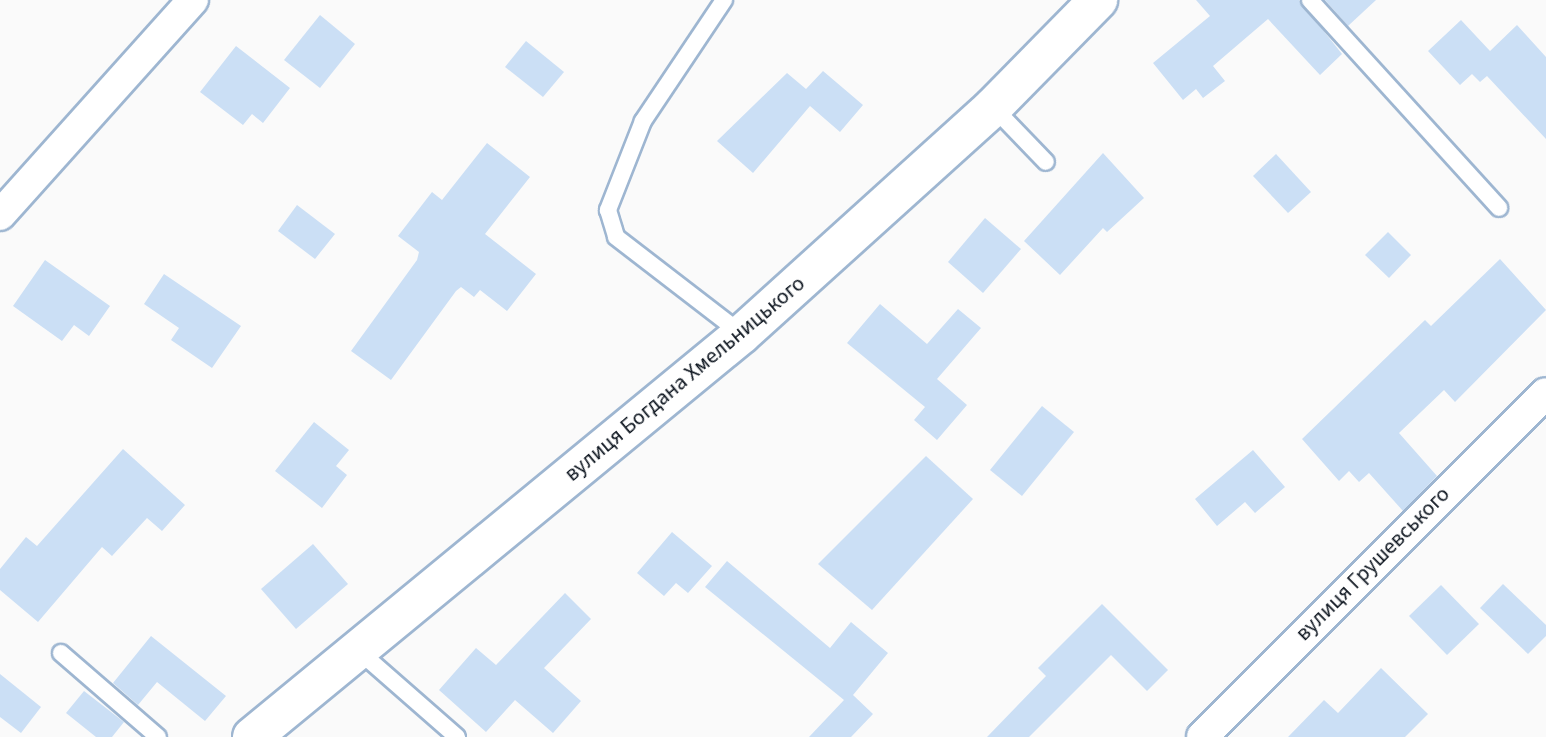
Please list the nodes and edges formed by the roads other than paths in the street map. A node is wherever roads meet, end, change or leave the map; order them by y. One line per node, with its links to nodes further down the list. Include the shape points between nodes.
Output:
1 (193, 0): 8 (street)
2 (724, 0): 9 (lane, via 643,121 608,210 616,237)
3 (1098, 0): 5 (street, вулиця Богдана Хмельницького)
4 (1310, 0): 7 (lane)
5 (993, 107): 6 (lane); 9 (street, вулиця Богдана Хмельницького)
6 (1046, 162)
7 (1499, 208)
8 (0, 215)
9 (742, 334): 11 (street, вулиця Богдана Хмельницького)
10 (1546, 393): 16 (street, вулиця Грушевського)
11 (360, 652): 14 (street, вулиця Богдана Хмельницького); 15 (lane)
12 (61, 653): 13 (lane)
13 (158, 737)
14 (252, 737)
15 (457, 737)
16 (1202, 737)

